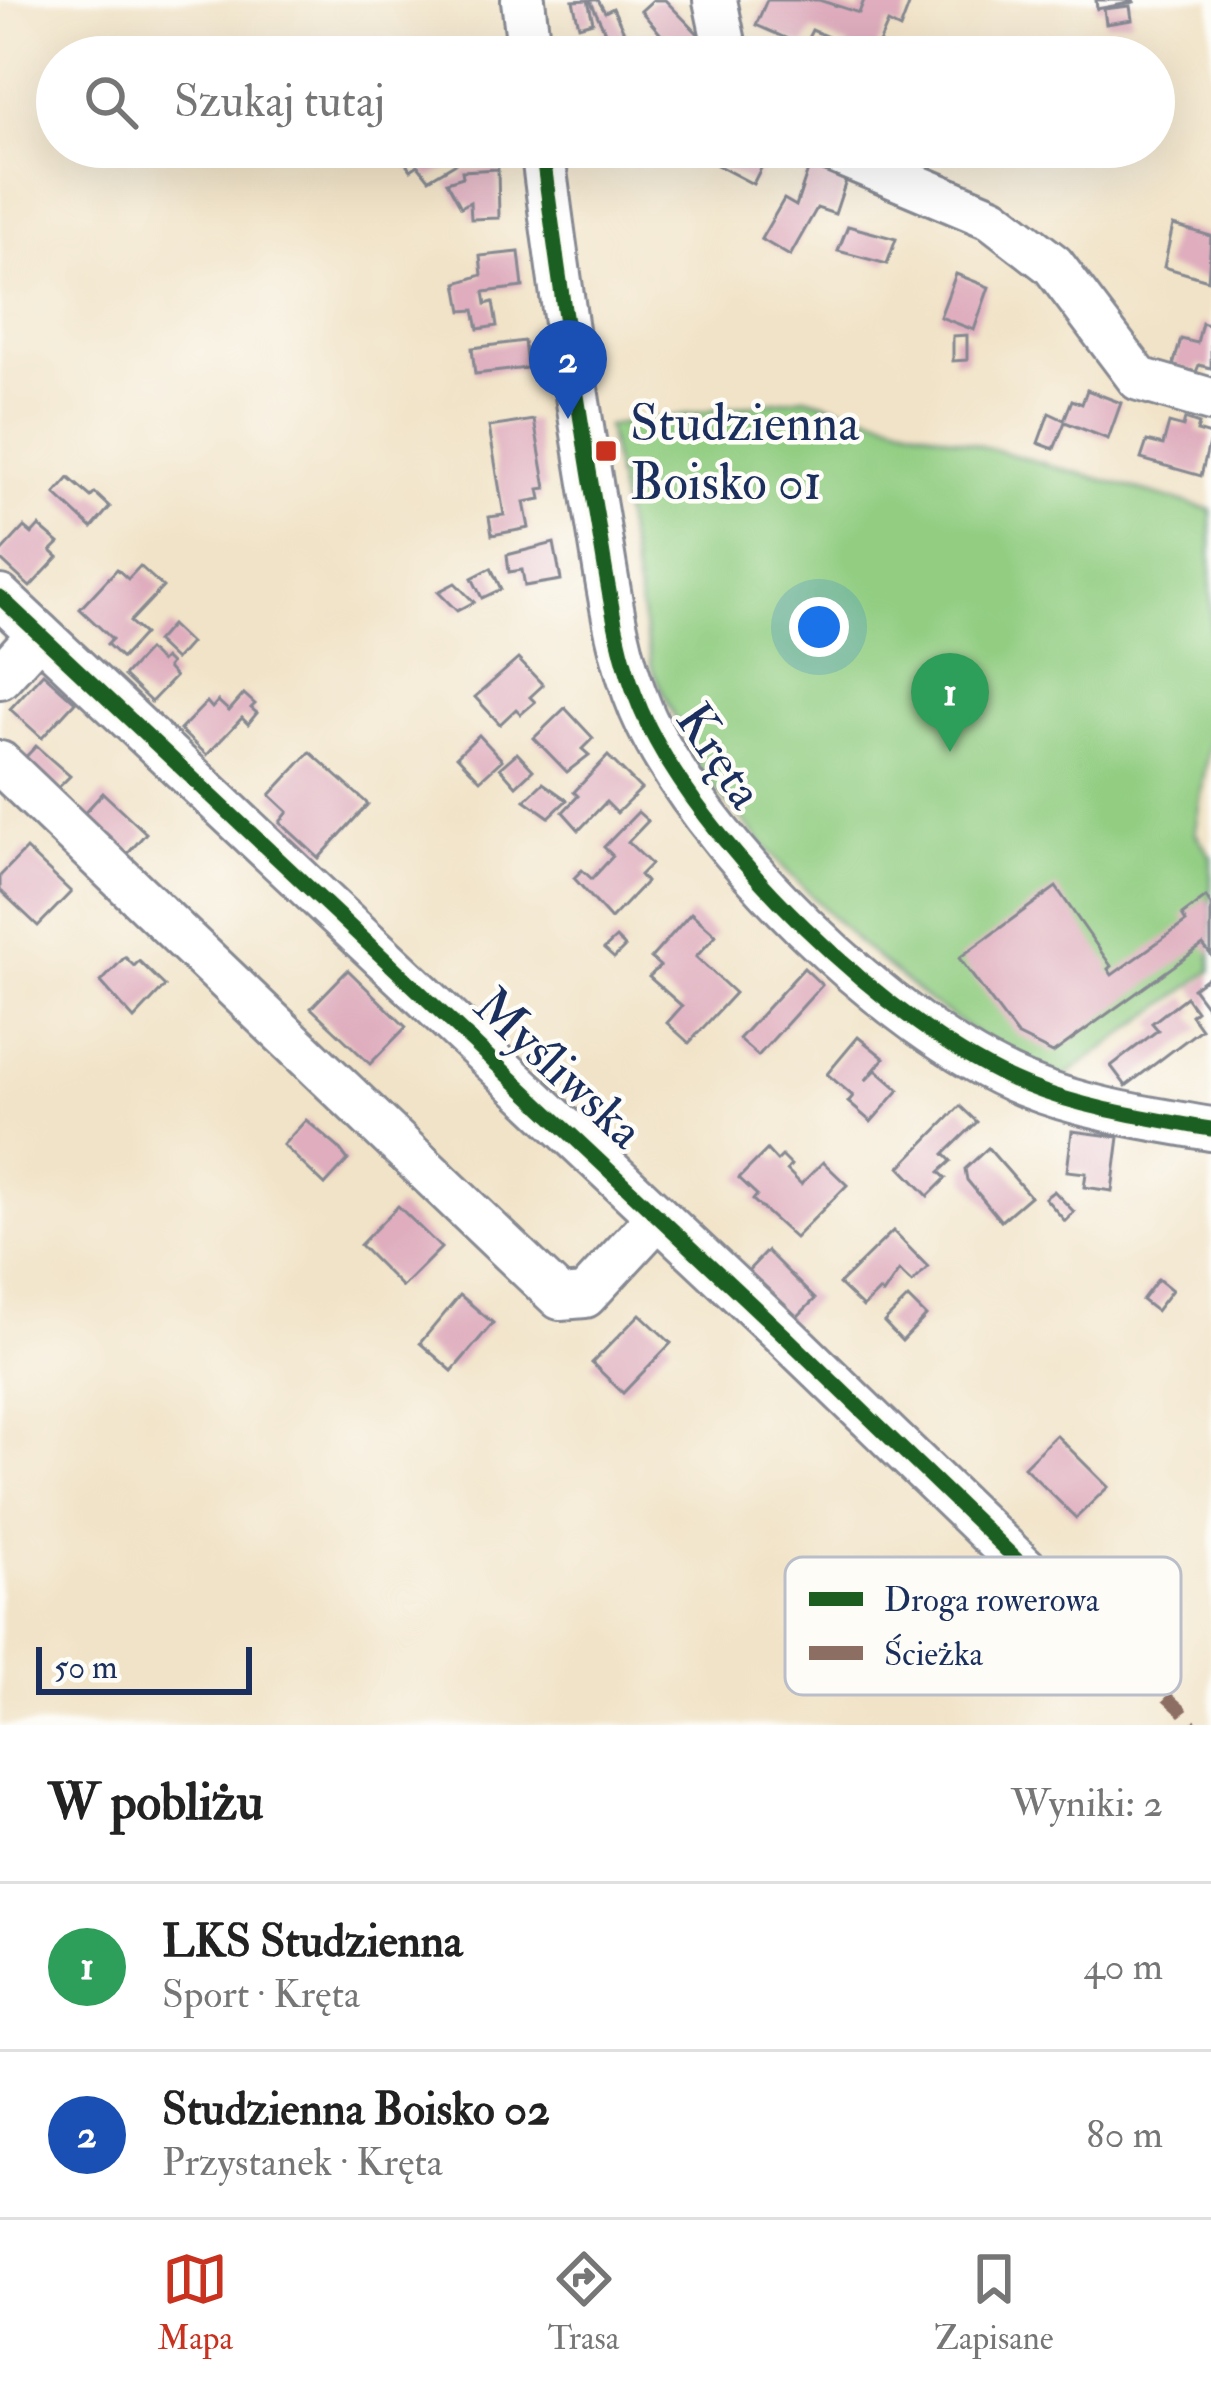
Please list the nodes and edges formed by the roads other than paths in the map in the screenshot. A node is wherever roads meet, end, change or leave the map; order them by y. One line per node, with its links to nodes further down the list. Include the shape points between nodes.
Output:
1 (523, 0): 3 (street)
2 (715, 0): 4 (street)
3 (527, 36)
4 (723, 36)
5 (545, 168): 12 (street, Kręta, via 621,655 661,752 694,800 770,889 875,989 973,1059 1075,1103)
6 (873, 168): 7 (street, via 992,218 1053,265 1139,379)
7 (1211, 400)
8 (0, 597): 9 (street, Myśliwska)
9 (39, 634): 10 (street); 13 (street, Myśliwska)
10 (0, 677)
11 (0, 763): 13 (street, via 560,1298 585,1297)
12 (1211, 1129)
13 (658, 1217): 14 (street, Myśliwska)
14 (1015, 1557)

